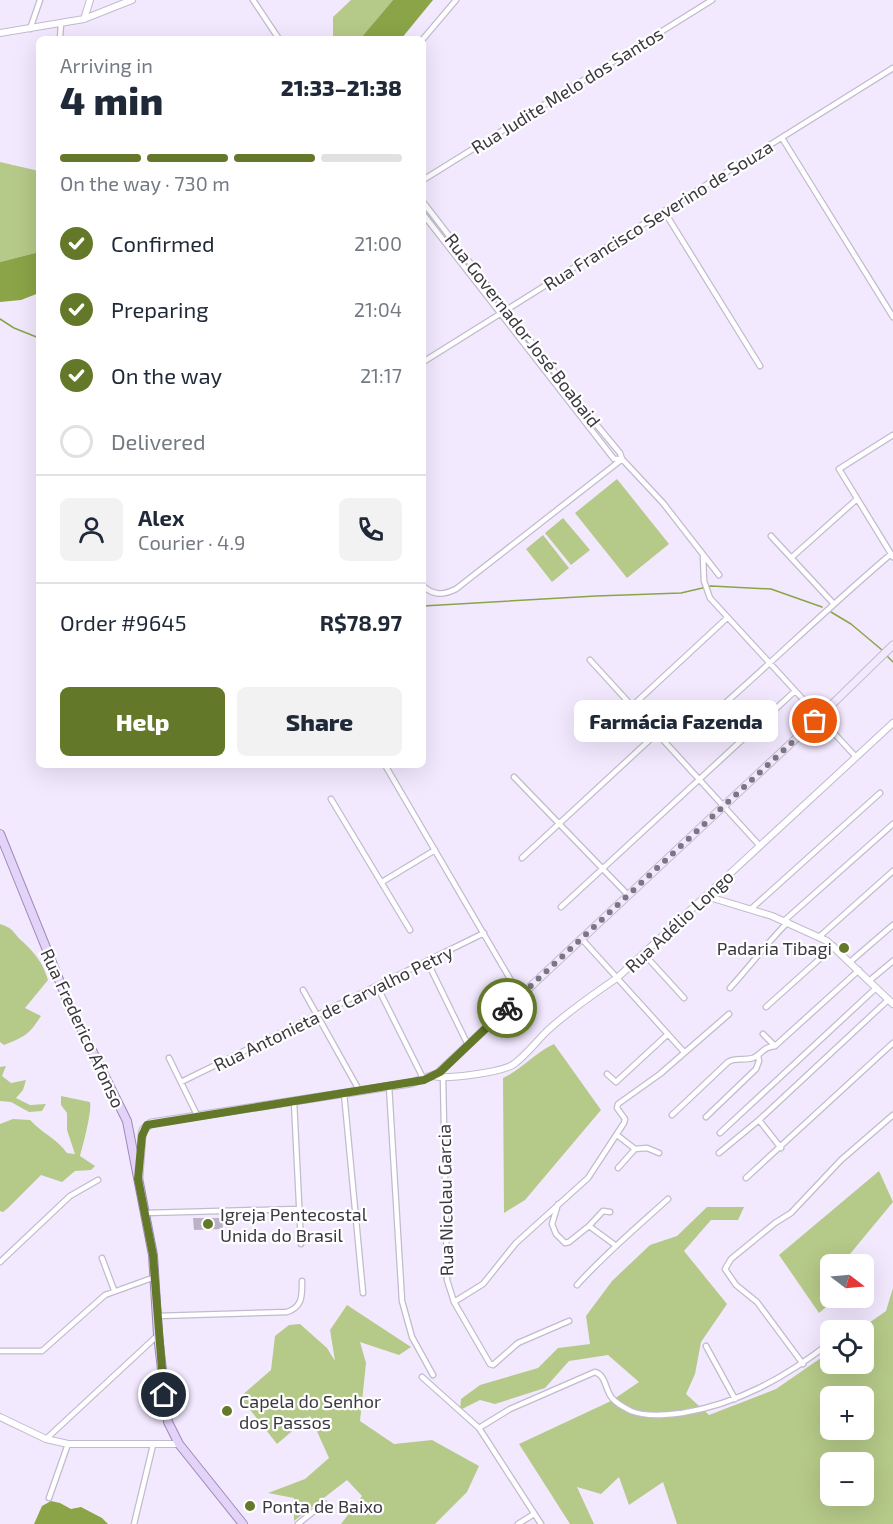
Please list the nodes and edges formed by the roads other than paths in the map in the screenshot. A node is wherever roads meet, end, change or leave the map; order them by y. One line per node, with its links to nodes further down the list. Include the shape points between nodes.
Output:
1 (40, 0): 9 (street)
2 (90, 0): 7 (street)
3 (132, 0): 7 (street)
4 (253, 0): 12 (street)
5 (456, 0): 13 (street)
6 (712, 0): 16 (street, Rua Judite Melo dos Santos)
7 (84, 19): 8 (street)
8 (61, 23): 9 (street); 11 (street)
9 (30, 28): 10 (street)
10 (0, 33)
11 (60, 36)
12 (277, 36)
13 (426, 36)
14 (893, 68): 15 (street, Rua Francisco Severino de Souza)
15 (782, 138): 18 (street, Rua Francisco Severino de Souza); 24 (street)
16 (426, 178)
17 (426, 206): 20 (street, Rua Governador José Boabaid)
18 (664, 211): 22 (street, Rua Francisco Severino de Souza); 26 (street)
19 (426, 218): 21 (street, Rua Governador José Boabaid)
20 (458, 246): 21 (street); 22 (street, Rua Governador José Boabaid)
21 (452, 251): 23 (street, Rua Governador José Boabaid)
22 (508, 309): 23 (street, Rua Francisco Severino de Souza); 27 (street, Rua Governador José Boabaid)
23 (501, 313): 25 (street, Rua Francisco Severino de Souza); 28 (street, Rua Governador José Boabaid)
24 (893, 316)
25 (426, 360)
26 (760, 366)
27 (581, 406): 28 (street); 30 (street, Rua Governador José Boabaid)
28 (574, 410): 30 (street, Rua Governador José Boabaid, via 614,459)
29 (893, 436): 31 (street, via 839,469)
30 (622, 459): 33 (street, Rua Governador José Boabaid); 37 (street, via 456,589 439,594)
31 (857, 499): 34 (street); 35 (street)
32 (771, 536): 35 (street)
33 (703, 555): 36 (street, Rua Governador José Boabaid); 39 (street, via 707,593)
34 (892, 556): 38 (street)
35 (791, 558): 38 (street)
36 (719, 575)
37 (426, 589)
38 (832, 603): 42 (street)
39 (727, 618): 42 (street); 44 (street)
40 (891, 647): 45 (main road)
41 (591, 660): 44 (street)
42 (770, 664): 43 (street); 47 (street)
43 (795, 691): 45 (street); 52 (street)
44 (631, 706): 48 (street)
45 (819, 717): 49 (street); 55 (main road)
46 (893, 723): 49 (street, Rua Adélio Longo)
47 (697, 728)
48 (656, 734): 52 (street); 56 (street)
49 (856, 757): 59 (street, Rua Adélio Longo)
50 (387, 768): 60 (street)
51 (514, 777): 56 (street)
52 (699, 780): 55 (street); 62 (street)
53 (880, 793): 68 (street)
54 (331, 799): 64 (street)
55 (723, 806): 59 (street); 65 (main road)
56 (559, 824): 61 (street); 62 (street)
57 (893, 824): 69 (street)
58 (0, 834): 122 (main road, Rua Frederico Afonso, via 68,1002 123,1112)
59 (760, 846): 66 (street, Rua Adélio Longo)
60 (435, 850): 64 (street); 72 (street)
61 (522, 858)
62 (603, 869): 65 (street); 67 (street)
63 (893, 871): 73 (street)
64 (382, 882): 71 (street)
65 (627, 895): 74 (main road)
66 (706, 896): 68 (street); 76 (street, Rua Adélio Longo)
67 (561, 907)
68 (751, 909): 69 (street)
69 (786, 921): 73 (street); 84 (street)
70 (893, 925): 79 (street)
71 (410, 930)
72 (484, 933): 77 (street, Rua Antonieta de Carvalho Petry); 87 (street)
73 (819, 937): 75 (street)
74 (580, 938): 81 (street); 87 (main road)
75 (834, 946): 79 (street); 90 (street)
76 (644, 954): 81 (street, Rua Adélio Longo); 88 (street)
77 (427, 961): 83 (street, Rua Antonieta de Carvalho Petry); 96 (street)
78 (893, 961): 82 (street)
79 (850, 962): 80 (street)
80 (859, 970): 82 (street); 97 (street)
81 (617, 978): 93 (street); 102 (street, Rua Adélio Longo, via 580,1003 513,1065 499,1070)
82 (869, 981): 85 (street)
83 (377, 986): 92 (street, Rua Antonieta de Carvalho Petry); 103 (street)
84 (730, 988)
85 (876, 988): 89 (street); 114 (street)
86 (303, 990): 92 (street)
87 (520, 996): 96 (main road)
88 (684, 998)
89 (890, 1002): 113 (street)
90 (766, 1007)
91 (729, 1014): 98 (street)
92 (318, 1015): 104 (street, Rua Antonieta de Carvalho Petry); 106 (street)
93 (668, 1034): 98 (street); 101 (street, via 616,1082)
94 (763, 1034): 97 (street)
95 (893, 1042): 116 (street)
96 (469, 1046): 102 (main road)
97 (775, 1046): 99 (street, via 762,1049)
98 (684, 1052): 115 (street, via 616,1108 625,1119)
99 (758, 1055): 110 (street, via 728,1062); 112 (street, via 756,1068)
100 (169, 1058): 104 (street)
101 (607, 1074)
102 (438, 1075): 103 (main road); 139 (street, Rua Nicolau Garcia, via 447,1280)
103 (424, 1080): 105 (main road)
104 (181, 1082): 109 (street)
105 (389, 1086): 106 (main road); 147 (street, via 402,1301 412,1337)
106 (359, 1090): 107 (main road)
107 (344, 1093): 108 (main road); 138 (street)
108 (294, 1101): 109 (main road); 126 (street)
109 (197, 1115): 122 (main road, via 147,1125 142,1136)
110 (672, 1115)
111 (893, 1115): 146 (street, via 841,1160 791,1213 731,1258 726,1272 754,1298)
112 (706, 1117)
113 (759, 1120): 116 (street); 119 (street)
114 (720, 1133)
115 (617, 1135): 117 (street); 125 (street, via 588,1178)
116 (781, 1148): 121 (street)
117 (634, 1149): 118 (street); 120 (street)
118 (659, 1153)
119 (719, 1153)
120 (618, 1168)
121 (746, 1178)
122 (138, 1179): 128 (main road, Rua Frederico Afonso)
123 (98, 1180): 133 (street, via 70,1196)
124 (668, 1199): 131 (street)
125 (560, 1202): 129 (street, via 552,1224 560,1240 569,1242); 139 (street, via 516,1243 483,1284)
126 (298, 1209): 128 (street); 130 (street)
127 (609, 1212): 129 (street, via 603,1211)
128 (146, 1213): 134 (main road, Rua Frederico Afonso)
129 (589, 1226): 131 (street)
130 (301, 1244)
131 (615, 1245): 136 (street)
132 (102, 1258): 137 (street)
133 (0, 1262)
134 (155, 1277): 137 (street); 140 (main road, Rua Frederico Afonso)
135 (302, 1281): 140 (street, via 302,1301 287,1312)
136 (577, 1285)
137 (114, 1290): 144 (street, via 42,1351)
138 (363, 1293)
139 (454, 1302): 141 (street, Rua Nicolau Garcia, via 493,1365 518,1343)
140 (157, 1316): 142 (main road, Rua Frederico Afonso)
141 (569, 1321)
142 (158, 1335): 152 (street); 154 (main road, Rua Frederico Afonso, via 168,1422)
143 (706, 1346): 149 (street)
144 (0, 1351)
145 (820, 1351): 146 (street)
146 (803, 1364): 149 (street)
147 (433, 1375)
148 (422, 1377): 151 (street)
149 (735, 1398): 151 (street, via 703,1409 645,1414 611,1398 602,1376 595,1372 510,1409)
150 (0, 1418): 152 (street)
151 (479, 1428): 158 (street)
152 (46, 1438): 153 (street)
153 (68, 1444): 155 (street); 156 (street)
154 (179, 1444): 155 (street); 159 (main road, Rua Frederico Afonso)
155 (153, 1445): 160 (street)
156 (49, 1498)
157 (324, 1503): 161 (street)
158 (534, 1514): 162 (street); 163 (street)
159 (241, 1523)
160 (134, 1524)
161 (298, 1524)
162 (518, 1524)
163 (541, 1524)

